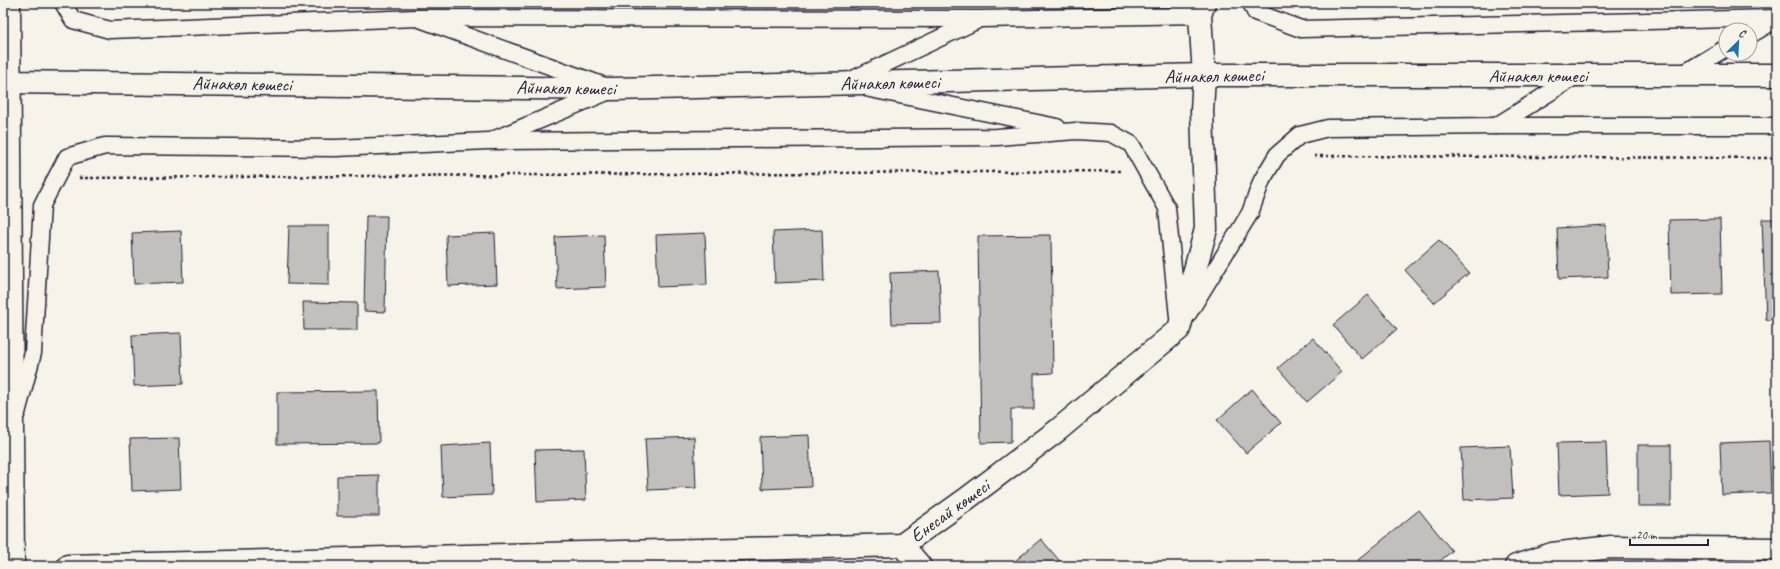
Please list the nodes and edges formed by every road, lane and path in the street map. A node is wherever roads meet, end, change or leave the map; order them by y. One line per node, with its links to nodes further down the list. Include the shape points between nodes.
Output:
1 (8, 3): 14 (street)
2 (63, 3): 5 (lane, via 72,20 110,30)
3 (1251, 3): 7 (lane, via 1255,12 1301,29)
4 (1202, 9): 6 (lane); 10 (street)
5 (417, 18): 6 (lane); 16 (lane)
6 (981, 19): 15 (lane)
7 (1777, 19): 8 (lane)
8 (1758, 30)
9 (1718, 53): 13 (lane)
10 (1204, 75): 12 (street, Айнакөл көшесі); 15 (street, Айнакөл көшесі); 25 (street, via 1202,111 1206,229)
11 (1777, 75): 13 (street, Айнакөл көшесі)
12 (1576, 76): 13 (street, Айнакөл көшесі); 17 (lane)
13 (1679, 76)
14 (6, 82): 16 (street, Айнакөл көшесі); 27 (street)
15 (843, 84): 16 (street, Айнакөл көшесі); 19 (lane)
16 (613, 89): 20 (lane)
17 (1496, 126): 18 (lane); 21 (lane, via 1328,128 1300,135)
18 (1777, 126)
19 (1076, 131): 20 (lane, via 997,137); 24 (lane, via 1111,133 1124,140 1131,144)
20 (488, 142): 22 (lane, via 336,148 105,146)
21 (1277, 155): 23 (path); 25 (lane, via 1262,180 1250,213)
22 (67, 157): 24 (path, via 76,178); 27 (lane, via 42,205 33,353)
23 (1777, 158)
24 (1146, 171): 25 (lane, via 1167,208)
25 (1179, 329): 28 (street, Енесай көшесі, via 1058,430)
26 (3, 379): 27 (lane)
27 (13, 431): 30 (street)
28 (902, 545): 31 (street, Енесай көшесі); 32 (street)
29 (1777, 549): 33 (street, via 1611,547 1552,554)
30 (13, 566)
31 (68, 566)
32 (920, 566)
33 (1516, 566)

